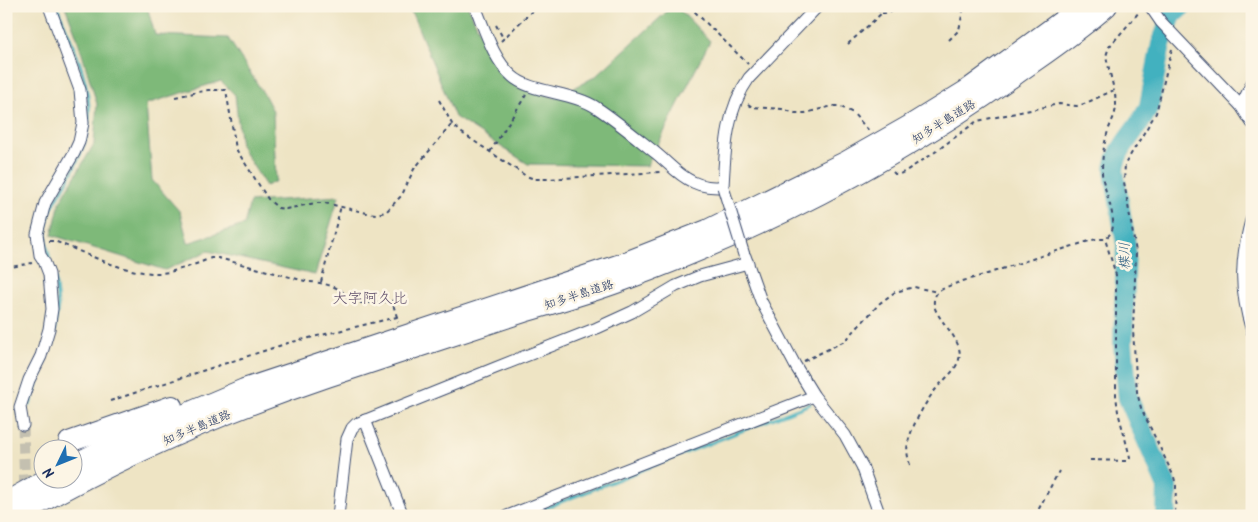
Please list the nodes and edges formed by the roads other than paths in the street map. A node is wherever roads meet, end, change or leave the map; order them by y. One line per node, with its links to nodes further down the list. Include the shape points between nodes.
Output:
1 (49, 6): 18 (street, via 80,90 83,123 74,153 45,203 37,234 40,255 48,274 52,309 41,356 20,407)
2 (475, 6): 10 (street, via 495,54 514,78 589,103 682,176 708,187)
3 (818, 6): 10 (street, via 740,90 730,117)
4 (1082, 6): 15 (highway, 知多半島道路, via 967,90 908,127 847,162 707,230 618,265)
5 (1107, 6): 23 (highway, 知多半島道路, via 992,92 886,159 727,239 621,281 254,404 125,459)
6 (1150, 6): 8 (street, via 1161,22)
7 (1252, 83): 8 (street)
8 (1241, 106): 9 (street)
9 (1252, 123)
10 (723, 187): 12 (street, bridge)
11 (1252, 217): 13 (street, via 1242,278 1243,298)
12 (746, 259): 16 (street, via 761,302); 17 (street, via 676,286 597,328)
13 (1250, 318): 14 (street)
14 (1252, 331)
15 (309, 367): 19 (highway, via 292,365); 20 (highway, 知多半島道路, via 244,389)
16 (814, 396): 26 (street); 27 (street, via 845,435 862,466)
17 (365, 420): 24 (street, via 356,424 348,434); 25 (street)
18 (23, 425)
19 (75, 440)
20 (82, 460)
21 (32, 487): 22 (highway)
22 (6, 502)
23 (17, 516)
24 (338, 516)
25 (403, 516)
26 (507, 516)
27 (880, 516)

